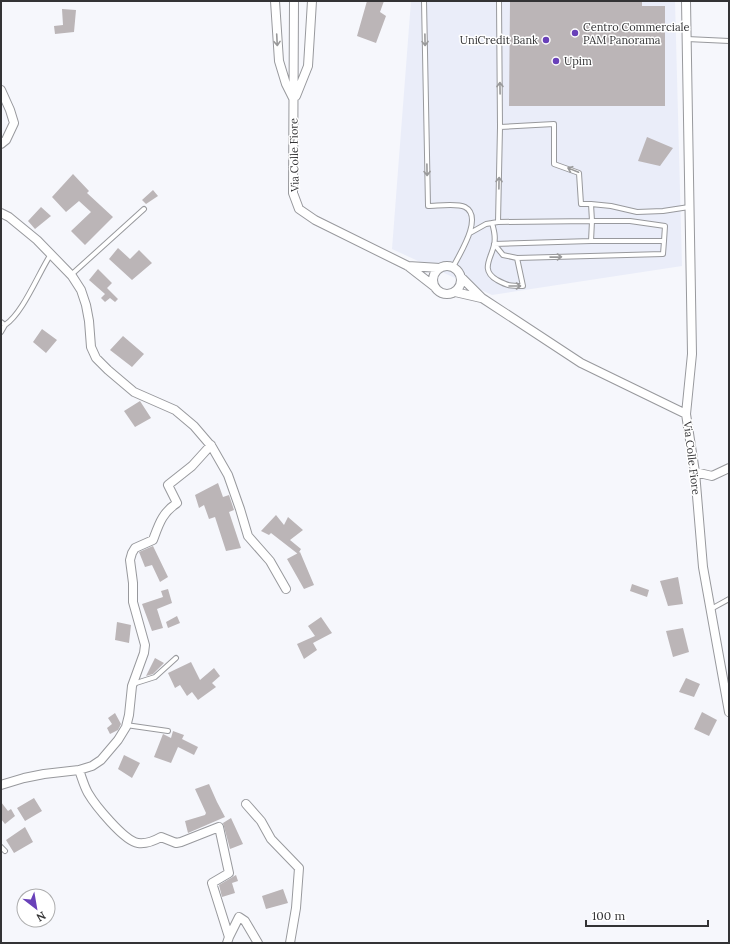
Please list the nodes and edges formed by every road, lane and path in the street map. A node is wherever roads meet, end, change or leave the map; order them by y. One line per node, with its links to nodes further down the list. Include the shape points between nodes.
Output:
1 (275, 1): 10 (street, one-way to 10, via 279,61)
2 (294, 1): 10 (street, Via Colle Fiore)
3 (312, 1): 10 (street, via 308,66)
4 (424, 1): 20 (lane, one-way to 20, via 428,206 465,207 470,212)
5 (499, 1): 11 (lane, one-way to 5)
6 (686, 1): 7 (street)
7 (687, 39): 8 (lane); 14 (street)
8 (729, 41)
9 (1, 90): 12 (street, via 14,123 6,140)
10 (294, 101): 26 (street, Via Colle Fiore, via 293,193 299,209 315,220)
11 (500, 127): 13 (lane, one-way to 11, via 581,204 579,173 554,164 554,124); 18 (lane, one-way to 11)
12 (1, 144)
13 (591, 204): 14 (lane, via 637,212); 17 (lane)
14 (690, 207): 36 (street, via 692,354)
15 (144, 209): 29 (lane)
16 (1, 213): 24 (street)
17 (592, 221): 18 (lane); 21 (lane); 22 (lane, via 630,221 665,226)
18 (498, 222): 19 (lane)
19 (492, 223): 20 (lane); 23 (lane, via 495,231)
20 (470, 233): 27 (lane)
21 (591, 241): 22 (lane); 23 (lane)
22 (664, 241): 25 (lane, one-way to 22, via 663,254)
23 (494, 244): 25 (lane, via 503,255); 25 (lane, one-way to 25, via 487,268 490,276 509,286 523,286)
24 (51, 254): 29 (street); 34 (lane, via 12,320)
25 (517, 258)
26 (408, 266): 28 (street, Via Colle Fiore); 31 (street, Via Colle Fiore)
27 (453, 267): 28 (street); 30 (street, via 460,272)
28 (440, 268): 31 (street, via 436,270 433,279)
29 (71, 275): 37 (street, via 81,290 86,305 91,347 96,358 134,392 175,410 194,426)
30 (461, 277): 32 (street, via 460,286); 33 (street, Via Colle Fiore)
31 (435, 287): 32 (street, via 443,294)
32 (455, 292): 33 (street, Via Colle Fiore)
33 (482, 298): 36 (street, Via Colle Fiore, via 581,363)
34 (3, 324): 35 (lane)
35 (1, 332)
36 (686, 414): 39 (street, Via Colle Fiore)
37 (210, 445): 40 (street, via 228,475 248,536 270,561); 44 (street, via 192,466 168,485 177,503 167,509 153,540 135,548 132,553 130,560 133,602 145,645)
38 (729, 468): 39 (street, via 712,476)
39 (695, 472): 42 (street, Via Colle Fiore, via 703,568)
40 (286, 589)
41 (729, 599): 42 (lane)
42 (710, 610): 45 (street, Via Colle Fiore)
43 (176, 658): 44 (lane, via 155,676)
44 (132, 684): 46 (street)
45 (729, 712)
46 (126, 725): 47 (lane); 48 (street, via 118,740 101,760)
47 (168, 731)
48 (79, 770): 49 (street, via 44,774); 51 (street, via 88,793 97,805 115,827 136,843 149,842 161,836 181,842 219,827 229,873 212,883)
49 (1, 785)
50 (246, 804): 53 (street, via 261,821 271,839 299,868)
51 (228, 940): 52 (street, via 240,917 246,921)
52 (258, 943)
53 (290, 943)

